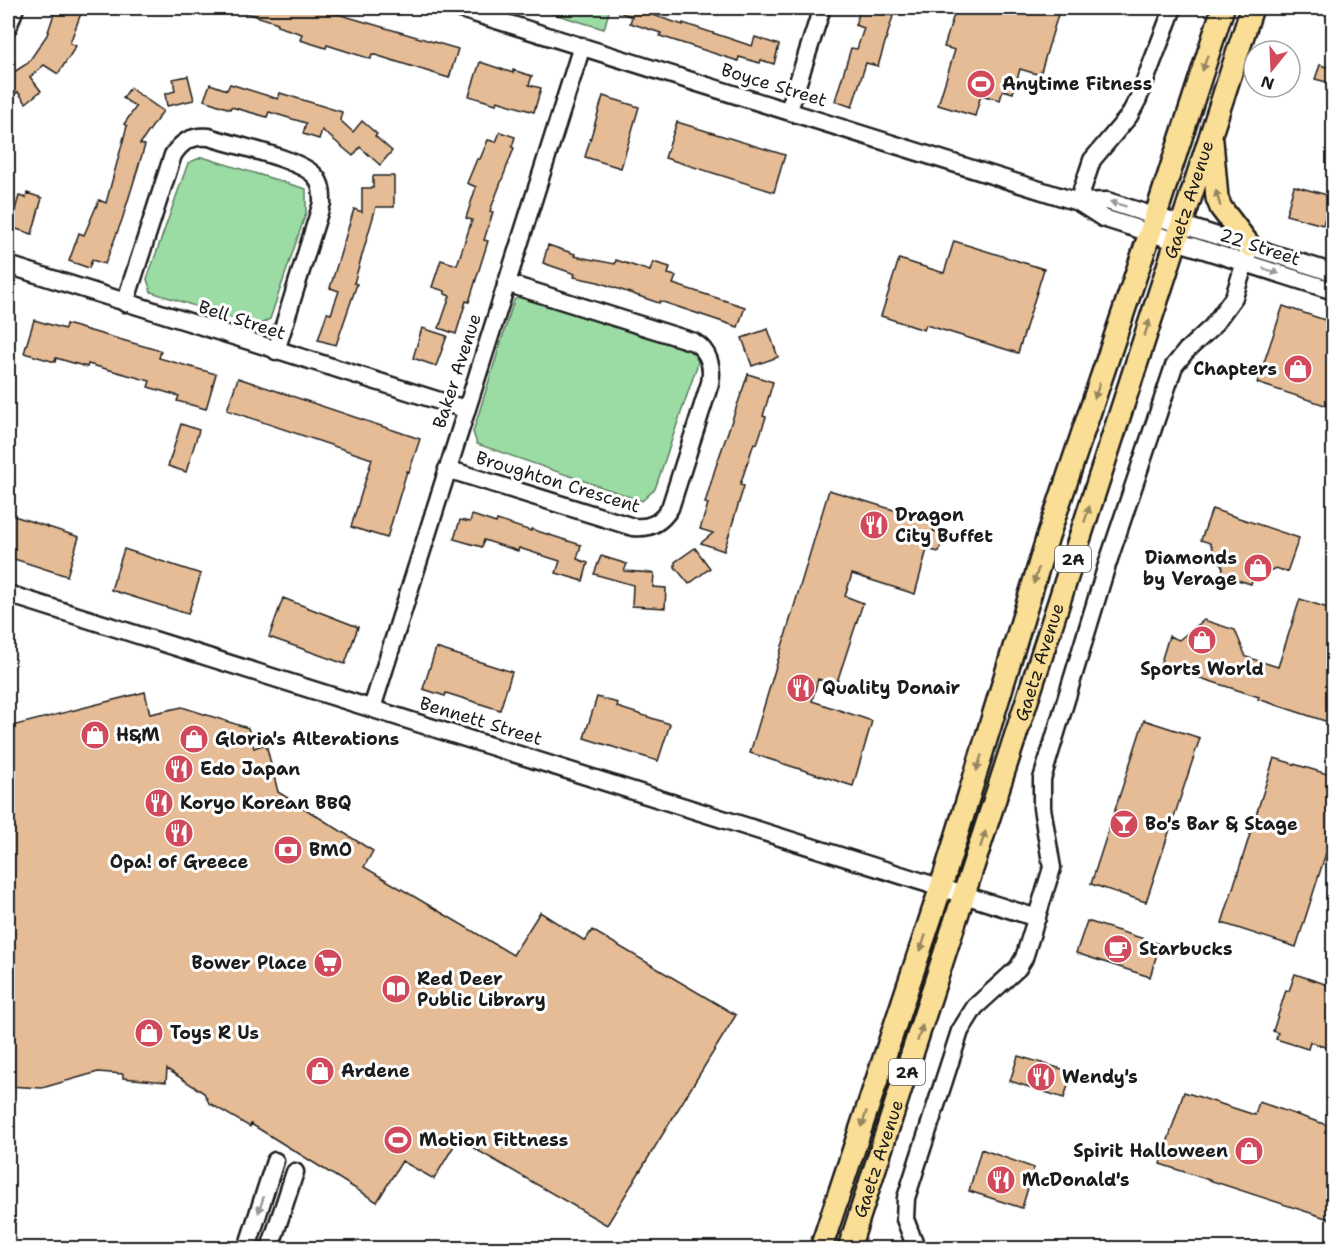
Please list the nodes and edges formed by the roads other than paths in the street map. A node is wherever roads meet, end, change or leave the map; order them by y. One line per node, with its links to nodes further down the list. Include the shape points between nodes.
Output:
1 (15, 8): 7 (street)
2 (458, 8): 8 (street, Boyce Street)
3 (822, 8): 9 (street)
4 (1173, 8): 11 (street, via 1138,99 1129,116 1092,160)
5 (1223, 8): 12 (main road, Gaetz Avenue / 2A, one-way to 12)
6 (1252, 8): 10 (main road, Gaetz Avenue / 2A)
7 (8, 27)
8 (582, 46): 9 (street, Boyce Street); 17 (street, Baker Avenue)
9 (789, 110): 11 (street, Boyce Street)
10 (1212, 129): 13 (main road, Gaetz Avenue / 2A); 14 (main road, one-way to 10, via 1217,198)
11 (1078, 202): 12 (street, Boyce Street, via 1107,201)
12 (1153, 224): 13 (street, 22 Street); 25 (main road, Gaetz Avenue / 2A, one-way to 25, via 1048,536)
13 (1177, 232): 14 (street, 22 Street); 26 (main road, Gaetz Avenue / 2A, one-way to 13)
14 (1247, 254): 16 (street, 22 Street); 18 (street, 22 Street, one-way to 18); 27 (street, via 1234,297 1212,327 1174,366 1106,568 1042,779 1042,808 1052,863)
15 (8, 266): 19 (street, Bell Street)
16 (1334, 273)
17 (506, 283): 21 (street, Baker Avenue); 22 (street, Broughton Crescent, via 694,342 707,356 710,383 670,508 665,518 649,527 633,527)
18 (1334, 291)
19 (125, 303): 20 (street, Bell Street); 20 (street, via 173,155 185,141 209,137 296,164 314,174 322,203)
20 (276, 351): 21 (street, Bell Street)
21 (465, 410): 22 (street, Baker Avenue)
22 (447, 469): 24 (street, Baker Avenue)
23 (8, 594): 24 (street, Bennett Street)
24 (372, 708): 25 (street, Bennett Street)
25 (941, 888): 26 (street, Bennett Street); 33 (main road, Gaetz Avenue / 2A, one-way to 33)
26 (965, 895): 27 (street); 30 (main road, Gaetz Avenue / 2A, one-way to 26)
27 (1037, 918): 34 (street, via 1021,964 975,1007 960,1031 906,1198 905,1219)
28 (275, 1161): 31 (street, one-way to 31)
29 (295, 1172): 32 (street)
30 (854, 1242)
31 (247, 1248)
32 (270, 1248)
33 (821, 1248)
34 (916, 1248)

